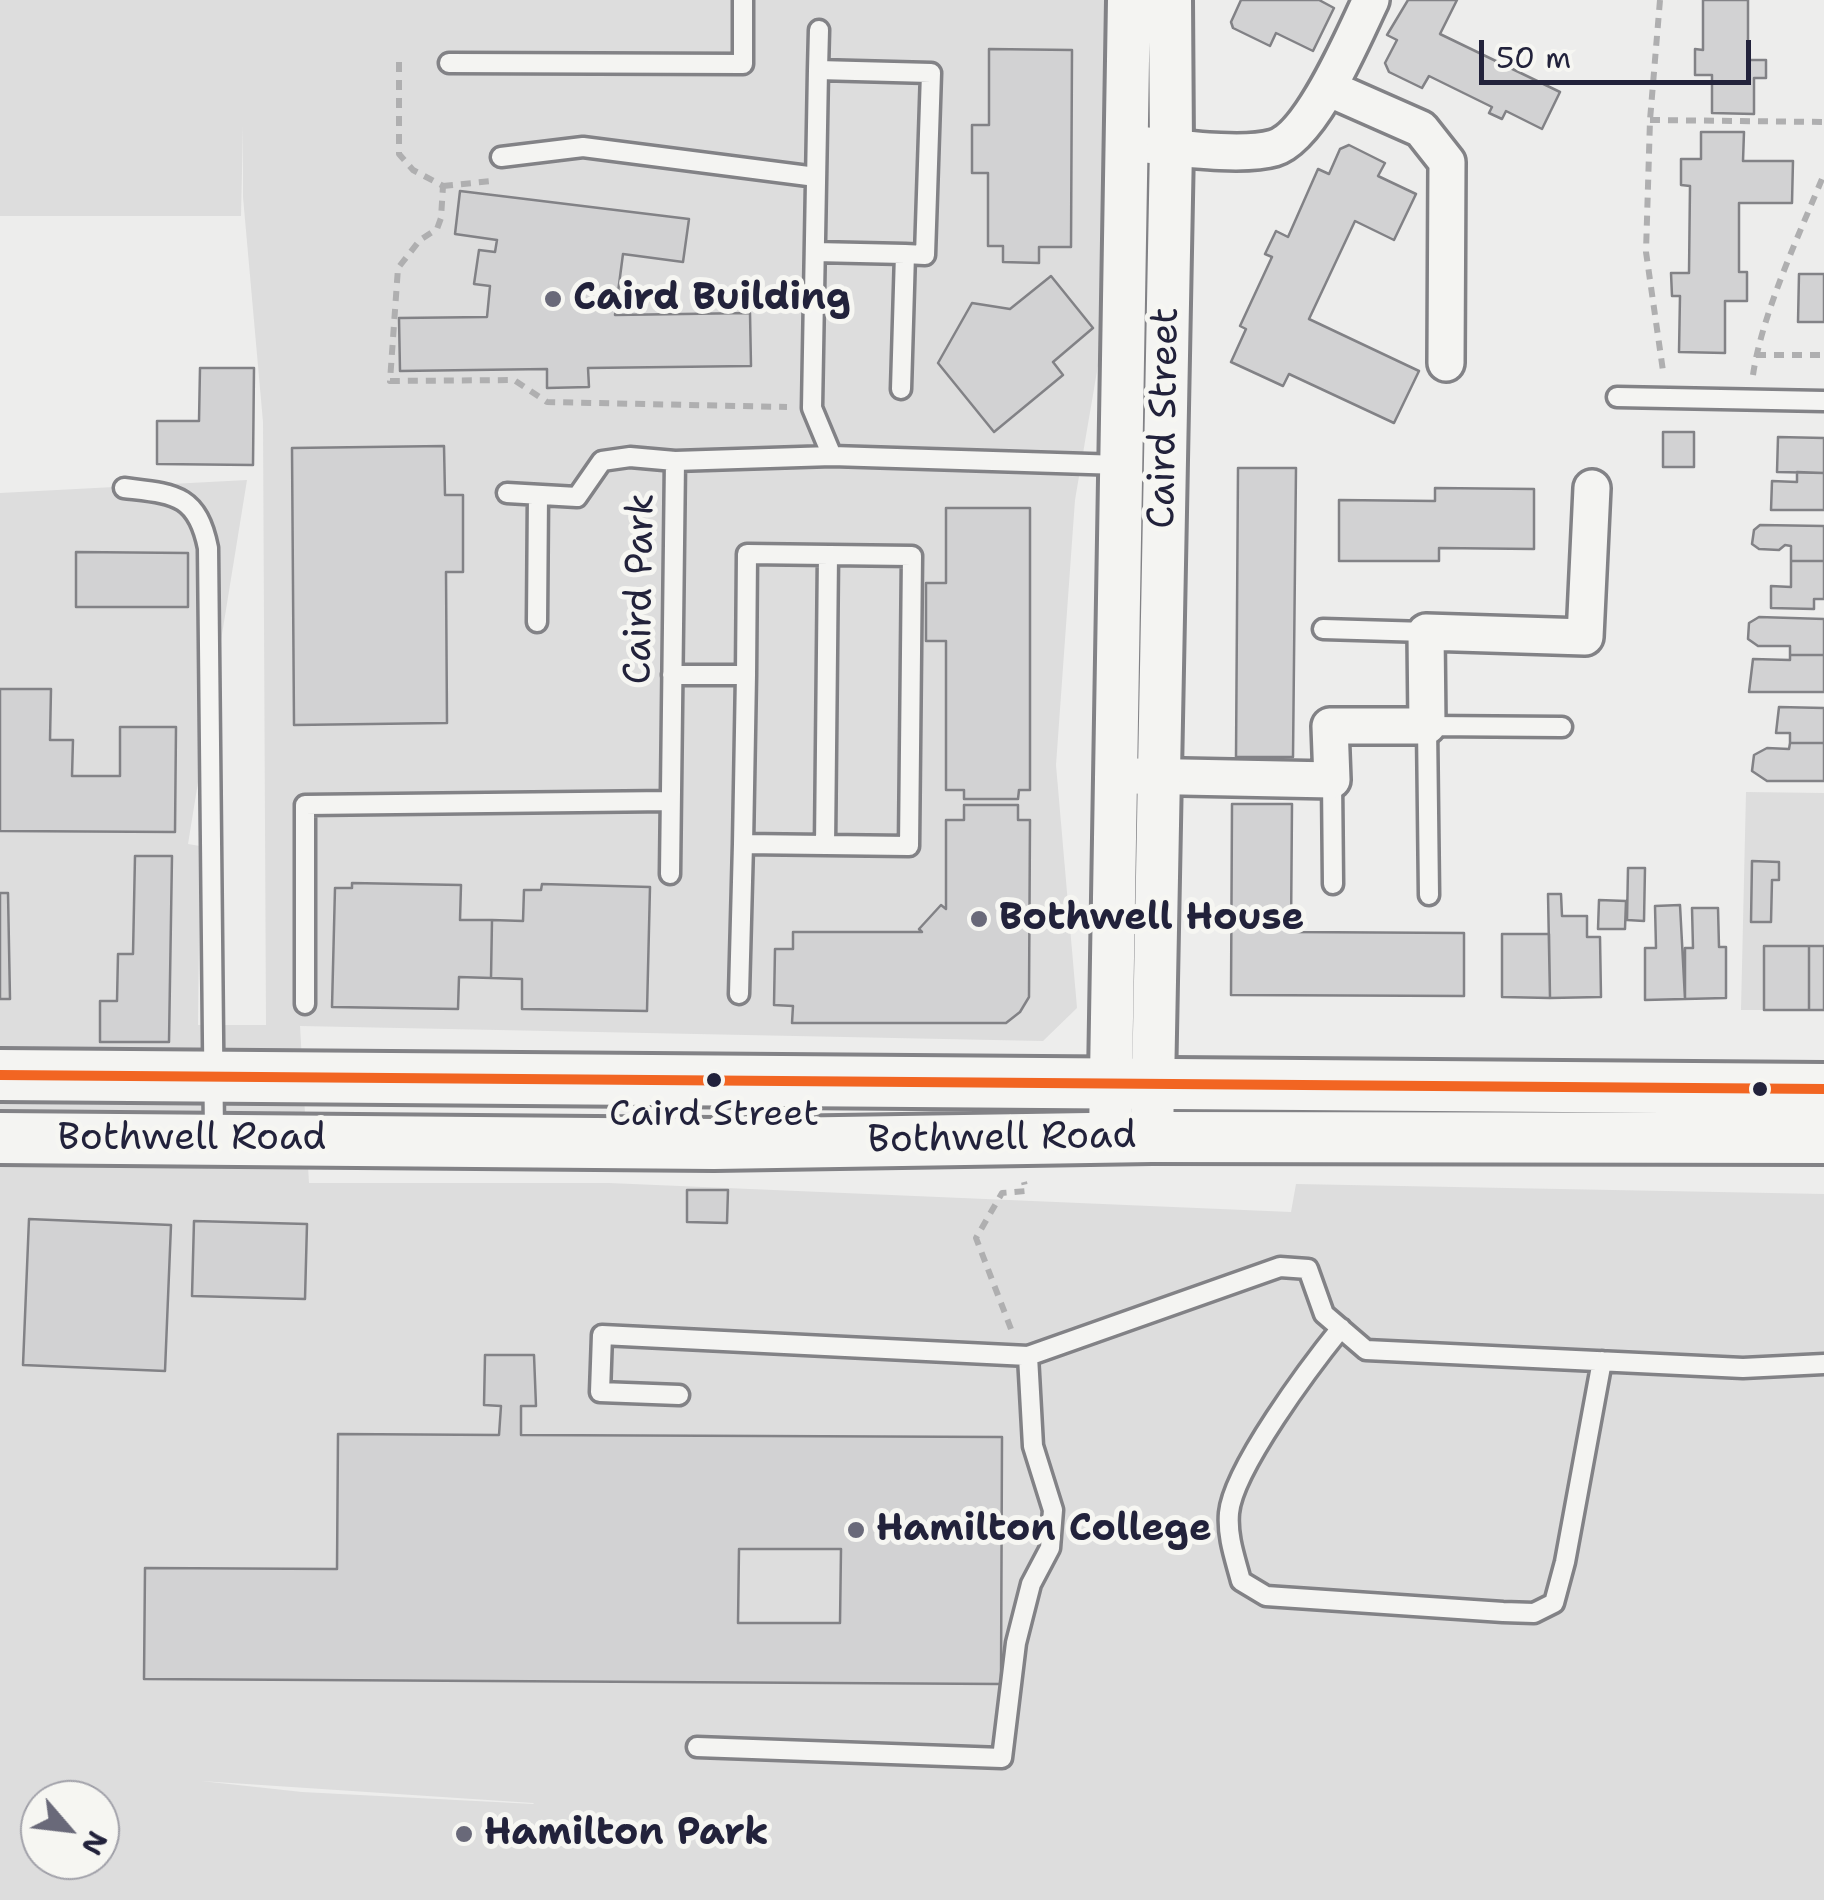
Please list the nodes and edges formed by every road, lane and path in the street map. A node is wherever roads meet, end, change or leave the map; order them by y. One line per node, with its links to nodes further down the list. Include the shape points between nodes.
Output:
1 (743, 0): 8 (lane, via 743,64)
2 (1129, 0): 13 (street, Caird Street)
3 (1170, 0): 14 (street, Caird Street)
4 (1371, 0): 10 (street)
5 (1660, 0): 11 (path)
6 (819, 30): 9 (lane)
7 (399, 62): 18 (path, via 399,154)
8 (449, 62)
9 (818, 70): 17 (lane); 20 (lane, via 931,74 925,255)
10 (1328, 88): 14 (street, via 1278,147); 23 (street, via 1421,129 1447,162)
11 (1650, 120): 12 (path); 26 (path, via 1646,252)
12 (1824, 122)
13 (1126, 143): 14 (street); 32 (street, Caird Street)
14 (1171, 147): 45 (street, Caird Street)
15 (501, 157): 17 (lane, via 583,147); 18 (path, via 496,181)
16 (1824, 174): 22 (path)
17 (816, 176): 19 (lane)
18 (443, 186): 29 (path, via 436,229 398,268 390,382 514,380 547,402)
19 (815, 252): 20 (lane); 29 (lane)
20 (905, 254): 24 (lane)
21 (1824, 355): 22 (path)
22 (1756, 356): 27 (path)
23 (1446, 363)
24 (901, 389)
25 (1616, 397): 26 (lane)
26 (1667, 397): 27 (lane)
27 (1750, 400): 28 (lane)
28 (1824, 401)
29 (812, 408): 30 (lane)
30 (832, 456): 31 (lane, Caird Park); 32 (lane, Caird Park)
31 (675, 461): 36 (lane, via 602,460 577,497); 41 (lane, Caird Park)
32 (1121, 466): 45 (street, Caird Street)
33 (124, 488): 56 (lane, via 166,493 190,504 203,522 208,548)
34 (1592, 488): 40 (street, via 1585,637)
35 (507, 494): 36 (lane)
36 (538, 495): 38 (lane)
37 (828, 555): 42 (lane, via 747,554); 49 (lane); 49 (lane, via 912,556 909,846)
38 (536, 622)
39 (1323, 629): 40 (lane)
40 (1426, 632): 43 (street)
41 (672, 674): 42 (lane); 47 (lane, Caird Park)
42 (746, 676): 48 (lane)
43 (1427, 726): 44 (lane); 46 (street, via 1330,726); 52 (lane)
44 (1562, 727)
45 (1136, 776): 46 (street); 57 (street, Caird Street)
46 (1332, 780): 51 (lane)
47 (670, 801): 50 (lane, Caird Park); 54 (lane, via 306,804)
48 (744, 844): 49 (lane); 53 (lane)
49 (825, 845)
50 (670, 874)
51 (1334, 884)
52 (1429, 895)
53 (739, 994)
54 (305, 1004)
55 (0, 1075): 56 (main road, Bothwell Road)
56 (214, 1077): 57 (main road, Bothwell Road); 62 (lane)
57 (1132, 1083): 58 (main road, Bothwell Road); 59 (street, Caird Street)
58 (1824, 1090)
59 (1131, 1137): 61 (main road, Bothwell Road); 62 (main road, Bothwell Road, via 714,1144)
60 (0, 1138): 62 (main road, Bothwell Road)
61 (1824, 1138)
62 (214, 1140)
63 (1022, 1168): 65 (path, via 1026,1192 1002,1194 976,1238)
64 (1341, 1328): 65 (lane, via 1324,1314 1308,1269 1280,1267); 66 (lane, via 1366,1350); 66 (lane, via 1234,1487 1233,1553 1242,1581 1266,1596 1534,1613 1554,1603)
65 (1024, 1356): 68 (lane, via 602,1336 600,1392); 69 (lane, via 1033,1446 1053,1510 1050,1548 1031,1584 1016,1642 1002,1758)
66 (1602, 1361): 67 (lane, via 1743,1368)
67 (1824, 1364)
68 (679, 1395)
69 (697, 1747)

